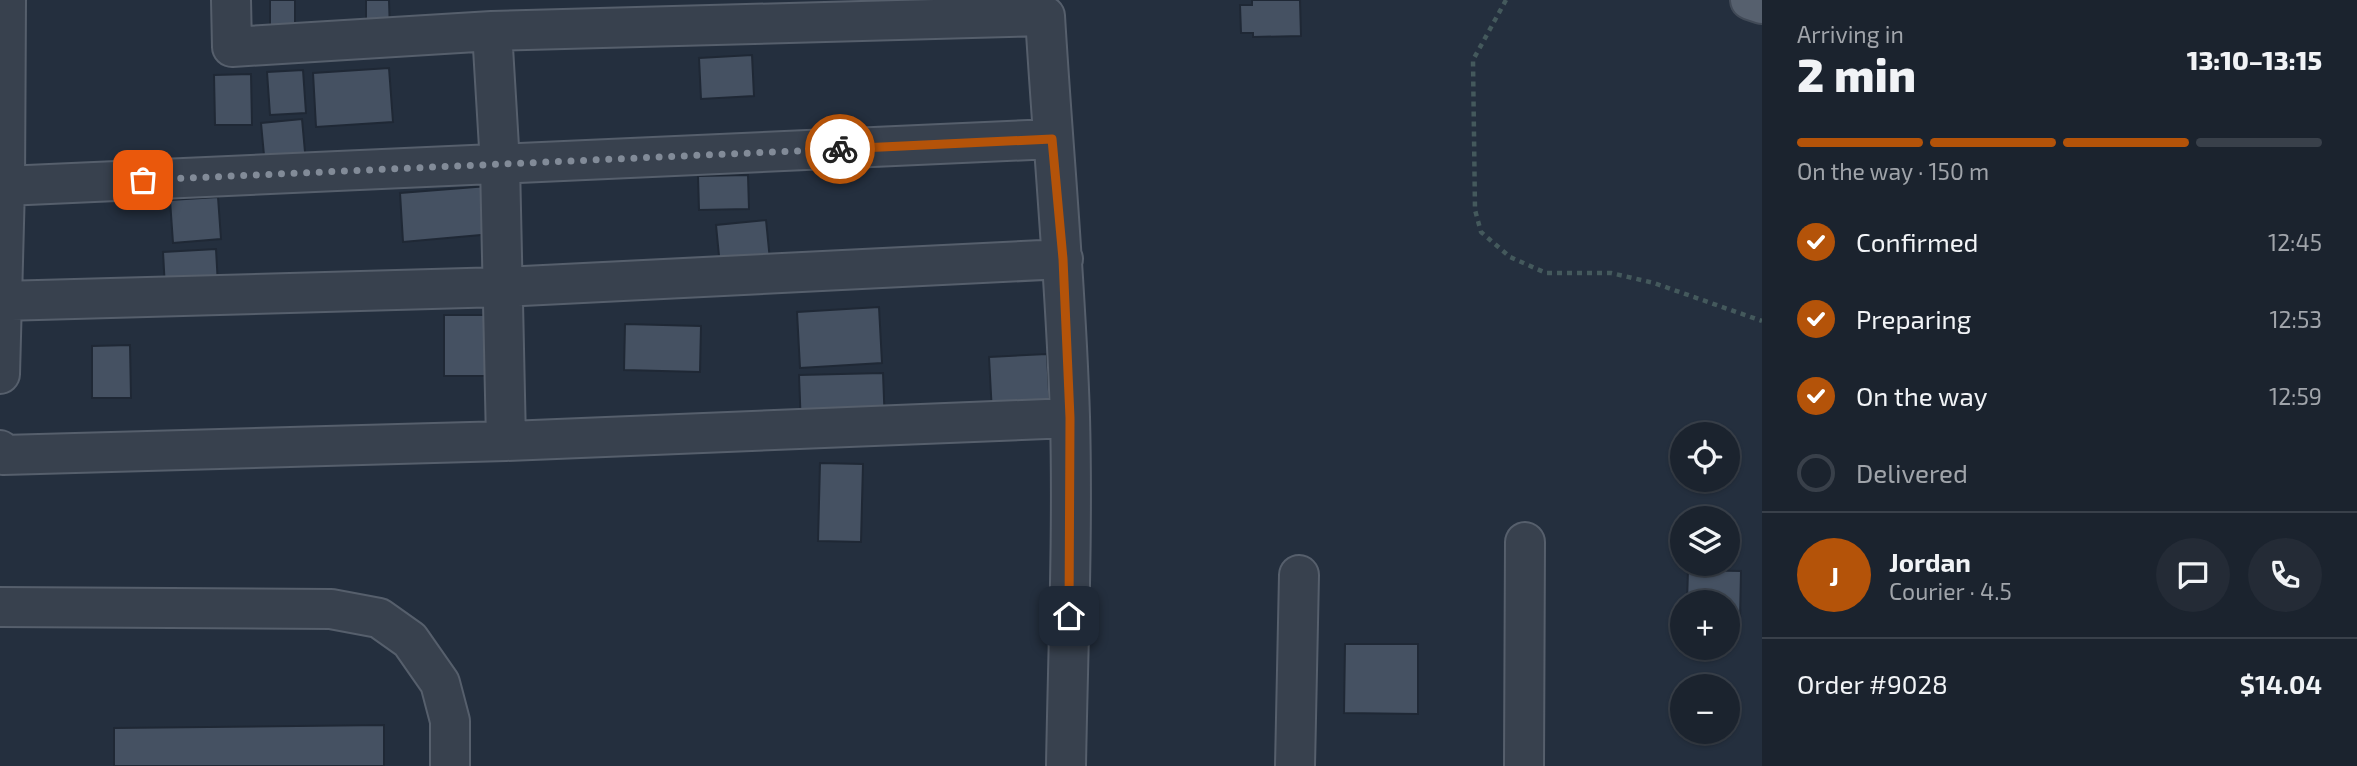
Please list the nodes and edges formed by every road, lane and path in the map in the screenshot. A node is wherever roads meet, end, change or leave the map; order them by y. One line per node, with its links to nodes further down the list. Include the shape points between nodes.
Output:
1 (6, 0): 9 (street)
2 (231, 0): 6 (street, via 232,47)
3 (1506, 0): 13 (path, via 1473,60 1475,209 1481,232 1510,257 1546,273 1611,273)
4 (1750, 0): 5 (main road)
5 (1762, 4)
6 (492, 31): 7 (street, via 1045,16); 8 (street)
7 (1052, 139): 8 (street); 10 (street)
8 (500, 164): 9 (street); 11 (street)
9 (5, 186): 12 (street)
10 (1063, 259): 11 (street); 15 (street)
11 (503, 287): 12 (street); 16 (street)
12 (2, 301): 14 (street)
13 (1762, 321)
14 (0, 374)
15 (1070, 418): 16 (street); 22 (street)
16 (506, 441): 17 (street, via 2,455)
17 (0, 450)
18 (1525, 542): 24 (street)
19 (1299, 575): 23 (street)
20 (0, 607): 21 (street, via 331,609 379,618 411,640 440,683 450,721)
21 (450, 766)
22 (1066, 766)
23 (1295, 766)
24 (1524, 766)

